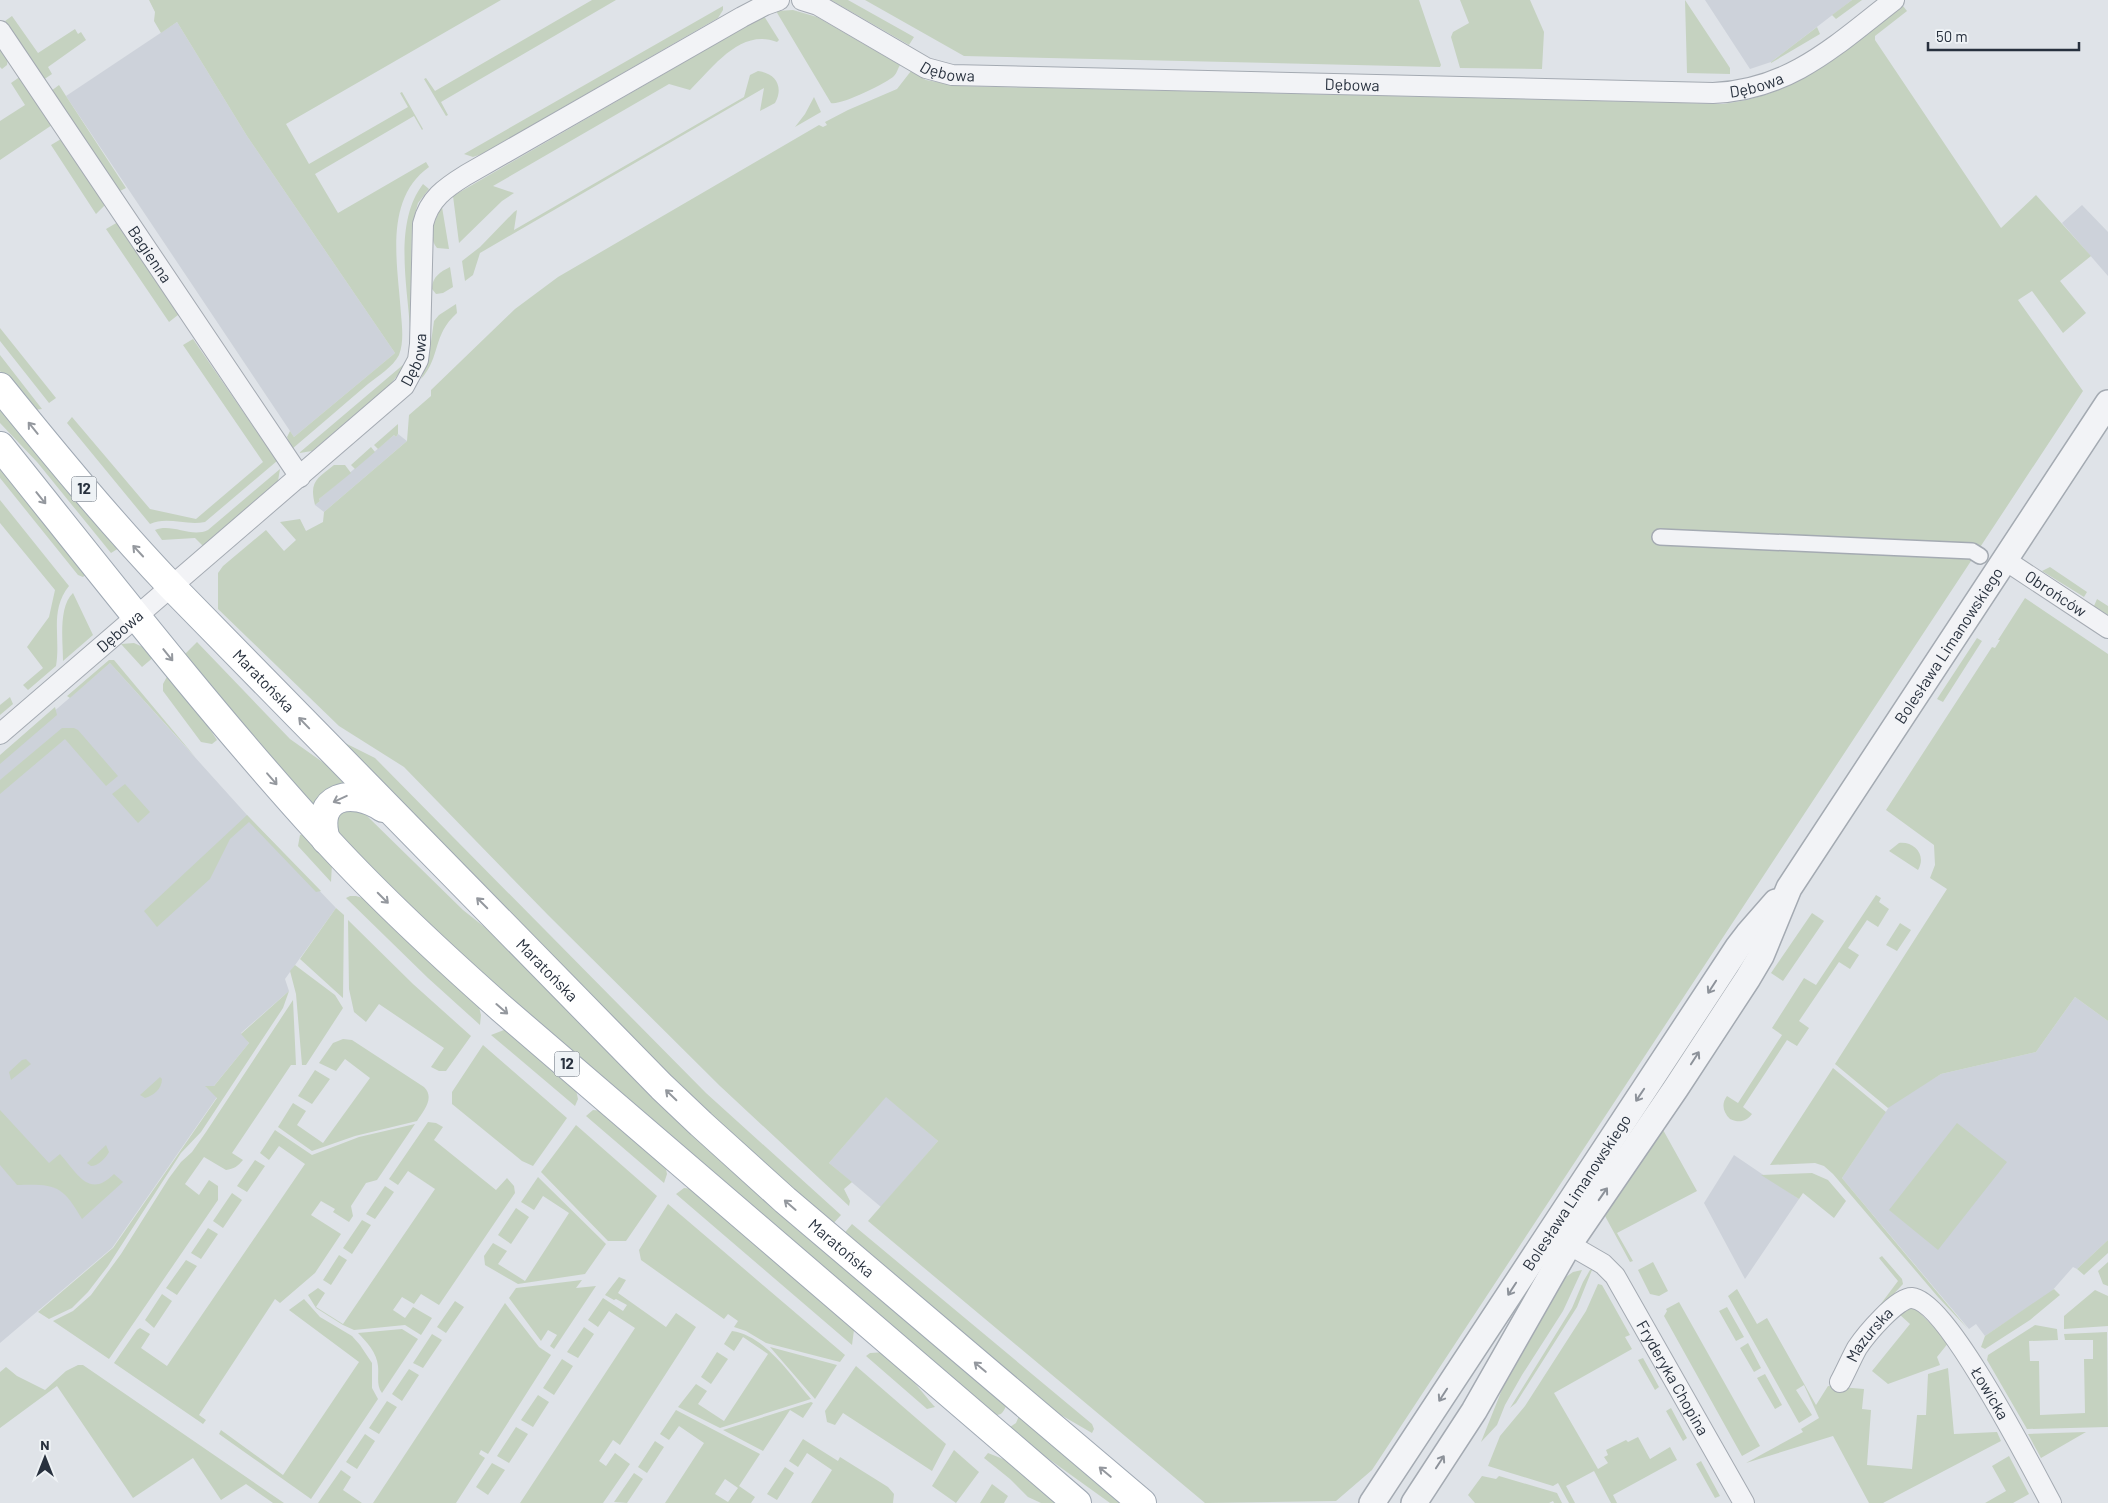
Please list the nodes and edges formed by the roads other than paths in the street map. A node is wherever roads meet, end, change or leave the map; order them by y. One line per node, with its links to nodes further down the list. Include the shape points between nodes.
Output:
1 (778, 0): 8 (street, Dębowa, via 742,17 441,192 429,206 423,224 420,344 418,360 410,378 396,395)
2 (802, 0): 3 (street, Dębowa, via 818,5 926,68 952,75 1713,93 1751,89 1785,77 1826,52)
3 (1894, 0)
4 (0, 31): 8 (street, Bagienna)
5 (0, 387): 12 (main road, Maratońska / 12, one-way to 5, via 131,544)
6 (2108, 403): 11 (street, Bolesława Limanowskiego)
7 (0, 446): 13 (main road, 12, one-way to 13)
8 (300, 476): 12 (street, Dębowa)
9 (1660, 537): 10 (street, via 1972,551)
10 (1980, 556)
11 (2005, 560): 14 (street, Obrońców); 18 (street, Bolesława Limanowskiego)
12 (172, 587): 13 (street, Dębowa); 16 (main road, Maratońska / 12, one-way to 12)
13 (137, 617): 15 (street, Dębowa); 17 (main road, 12, one-way to 17, via 197,692)
14 (2108, 628)
15 (0, 734)
16 (399, 819): 17 (main road, one-way to 17, via 371,800 358,796 341,797 325,812 323,828); 25 (main road, Maratońska / 12, one-way to 16, via 785,1200 662,1087)
17 (326, 840): 26 (main road, 12, one-way to 26, via 469,980)
18 (1790, 888): 19 (street, Bolesława Limanowskiego, one-way to 18, via 1748,978); 20 (street, Bolesława Limanowskiego, one-way to 20, via 1748,934)
19 (1583, 1223): 21 (street, Bolesława Limanowskiego); 22 (street, via 1586,1248)
20 (1555, 1224): 21 (street, via 1556,1236); 29 (street, Bolesława Limanowskiego, one-way to 29)
21 (1568, 1246): 22 (street); 30 (street, Bolesława Limanowskiego, one-way to 21, via 1474,1411)
22 (1594, 1259): 31 (street, Fryderyka Chopina, via 1619,1283)
23 (1911, 1298): 24 (street, Mazurska, via 1886,1314 1858,1347); 32 (street, Łowicka, via 1928,1307 1963,1348)
24 (1840, 1382)
25 (1011, 1394): 26 (main road, via 1010,1416 1001,1424); 28 (main road, Maratońska / 12, one-way to 25)
26 (989, 1427): 27 (main road, 12)
27 (1077, 1503)
28 (1142, 1503)
29 (1372, 1503)
30 (1414, 1503)
31 (1744, 1503)
32 (2051, 1503)

